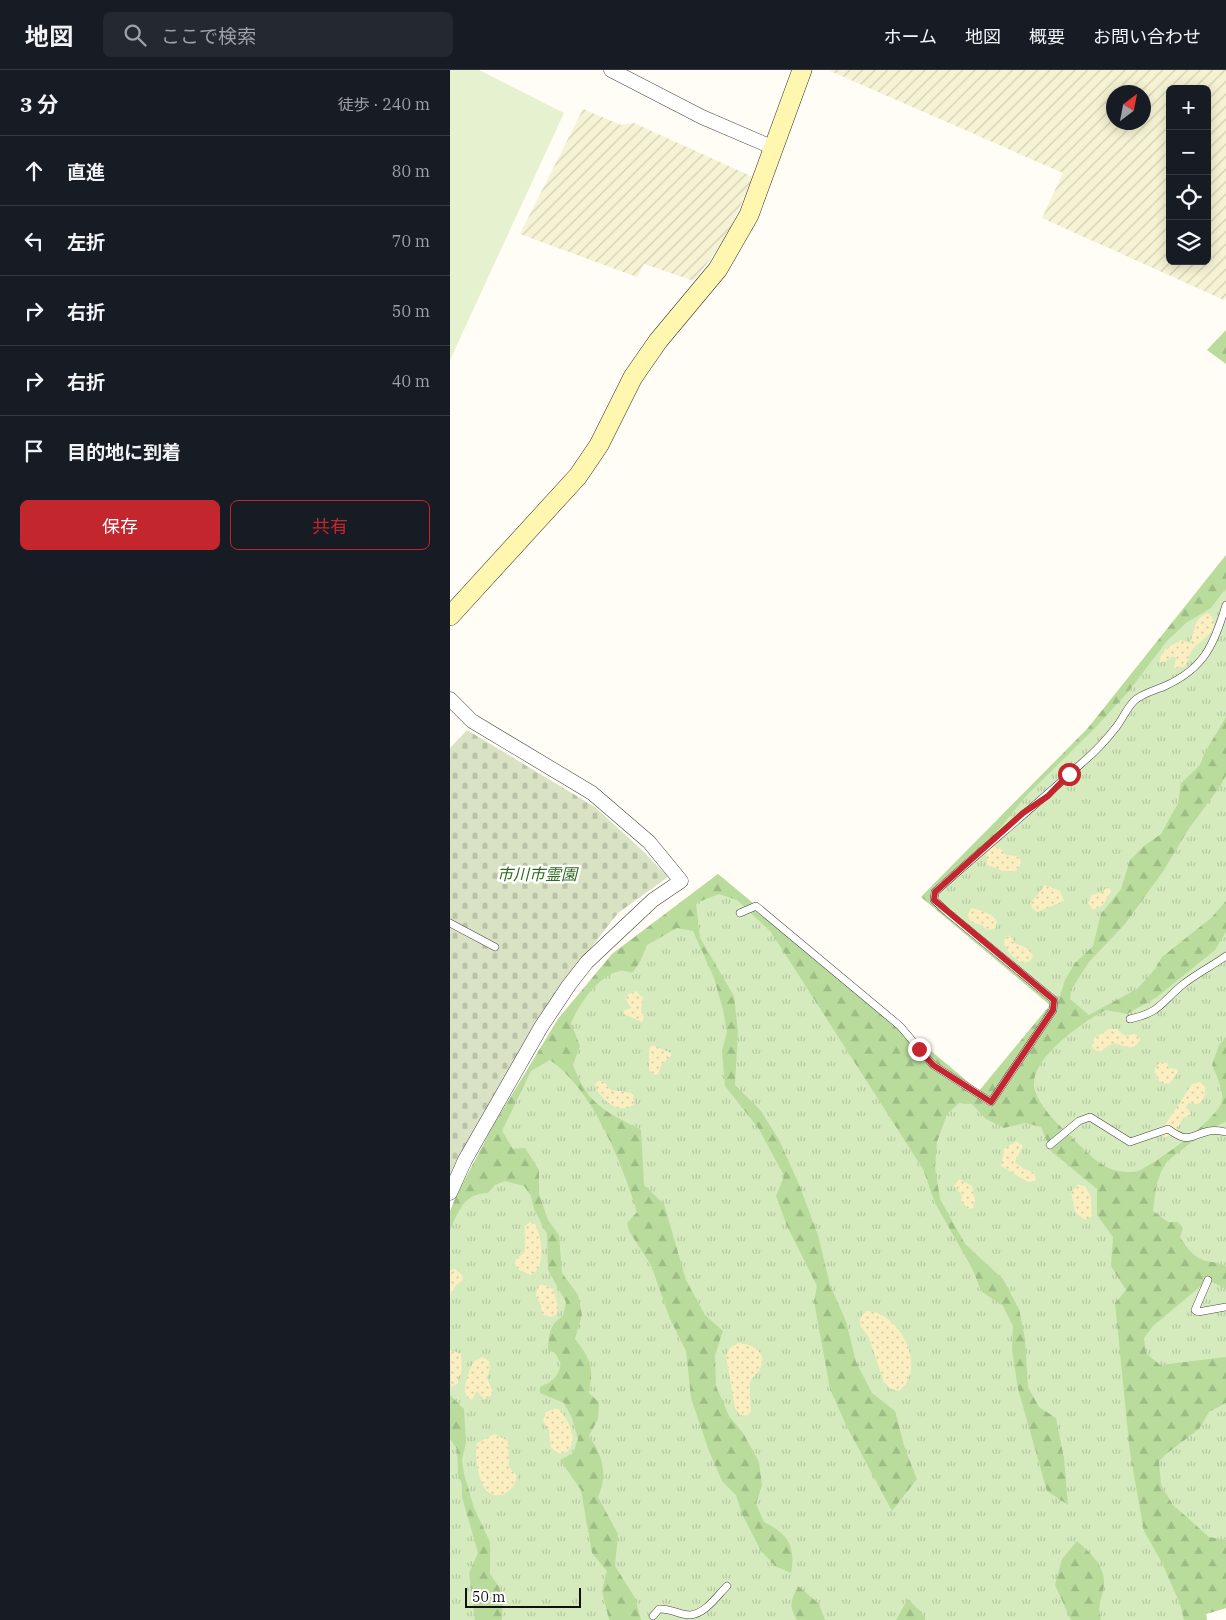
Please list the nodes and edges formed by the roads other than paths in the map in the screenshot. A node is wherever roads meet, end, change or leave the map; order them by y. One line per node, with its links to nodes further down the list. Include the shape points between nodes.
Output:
1 (611, 70): 3 (street, via 702,117)
2 (802, 70): 3 (street)
3 (774, 148): 5 (street, via 748,215 718,270 658,341 633,377 599,445 583,468)
4 (1226, 605): 7 (lane, via 1215,640 1196,666 1135,700 1084,762 935,892 934,900 946,912 1054,1000 1053,1010 991,1102 933,1065 900,1026 756,906)
5 (450, 616)
6 (450, 699): 14 (street, via 472,721 592,793 649,842 681,881 653,900 588,962 569,986 541,1027 465,1160)
7 (740, 913)
8 (450, 923): 9 (lane)
9 (495, 947)
10 (1226, 956): 11 (lane, via 1181,986 1150,1014)
11 (1130, 1019)
12 (1226, 1132): 13 (lane, via 1210,1131 1195,1138 1180,1137 1168,1129 1130,1142 1090,1117 1079,1121)
13 (1050, 1145)
14 (450, 1193)
15 (1208, 1280): 16 (lane, via 1195,1310)
16 (1226, 1307)
17 (727, 1586): 18 (lane, via 698,1612 690,1614 668,1608 659,1609)
18 (653, 1616)

